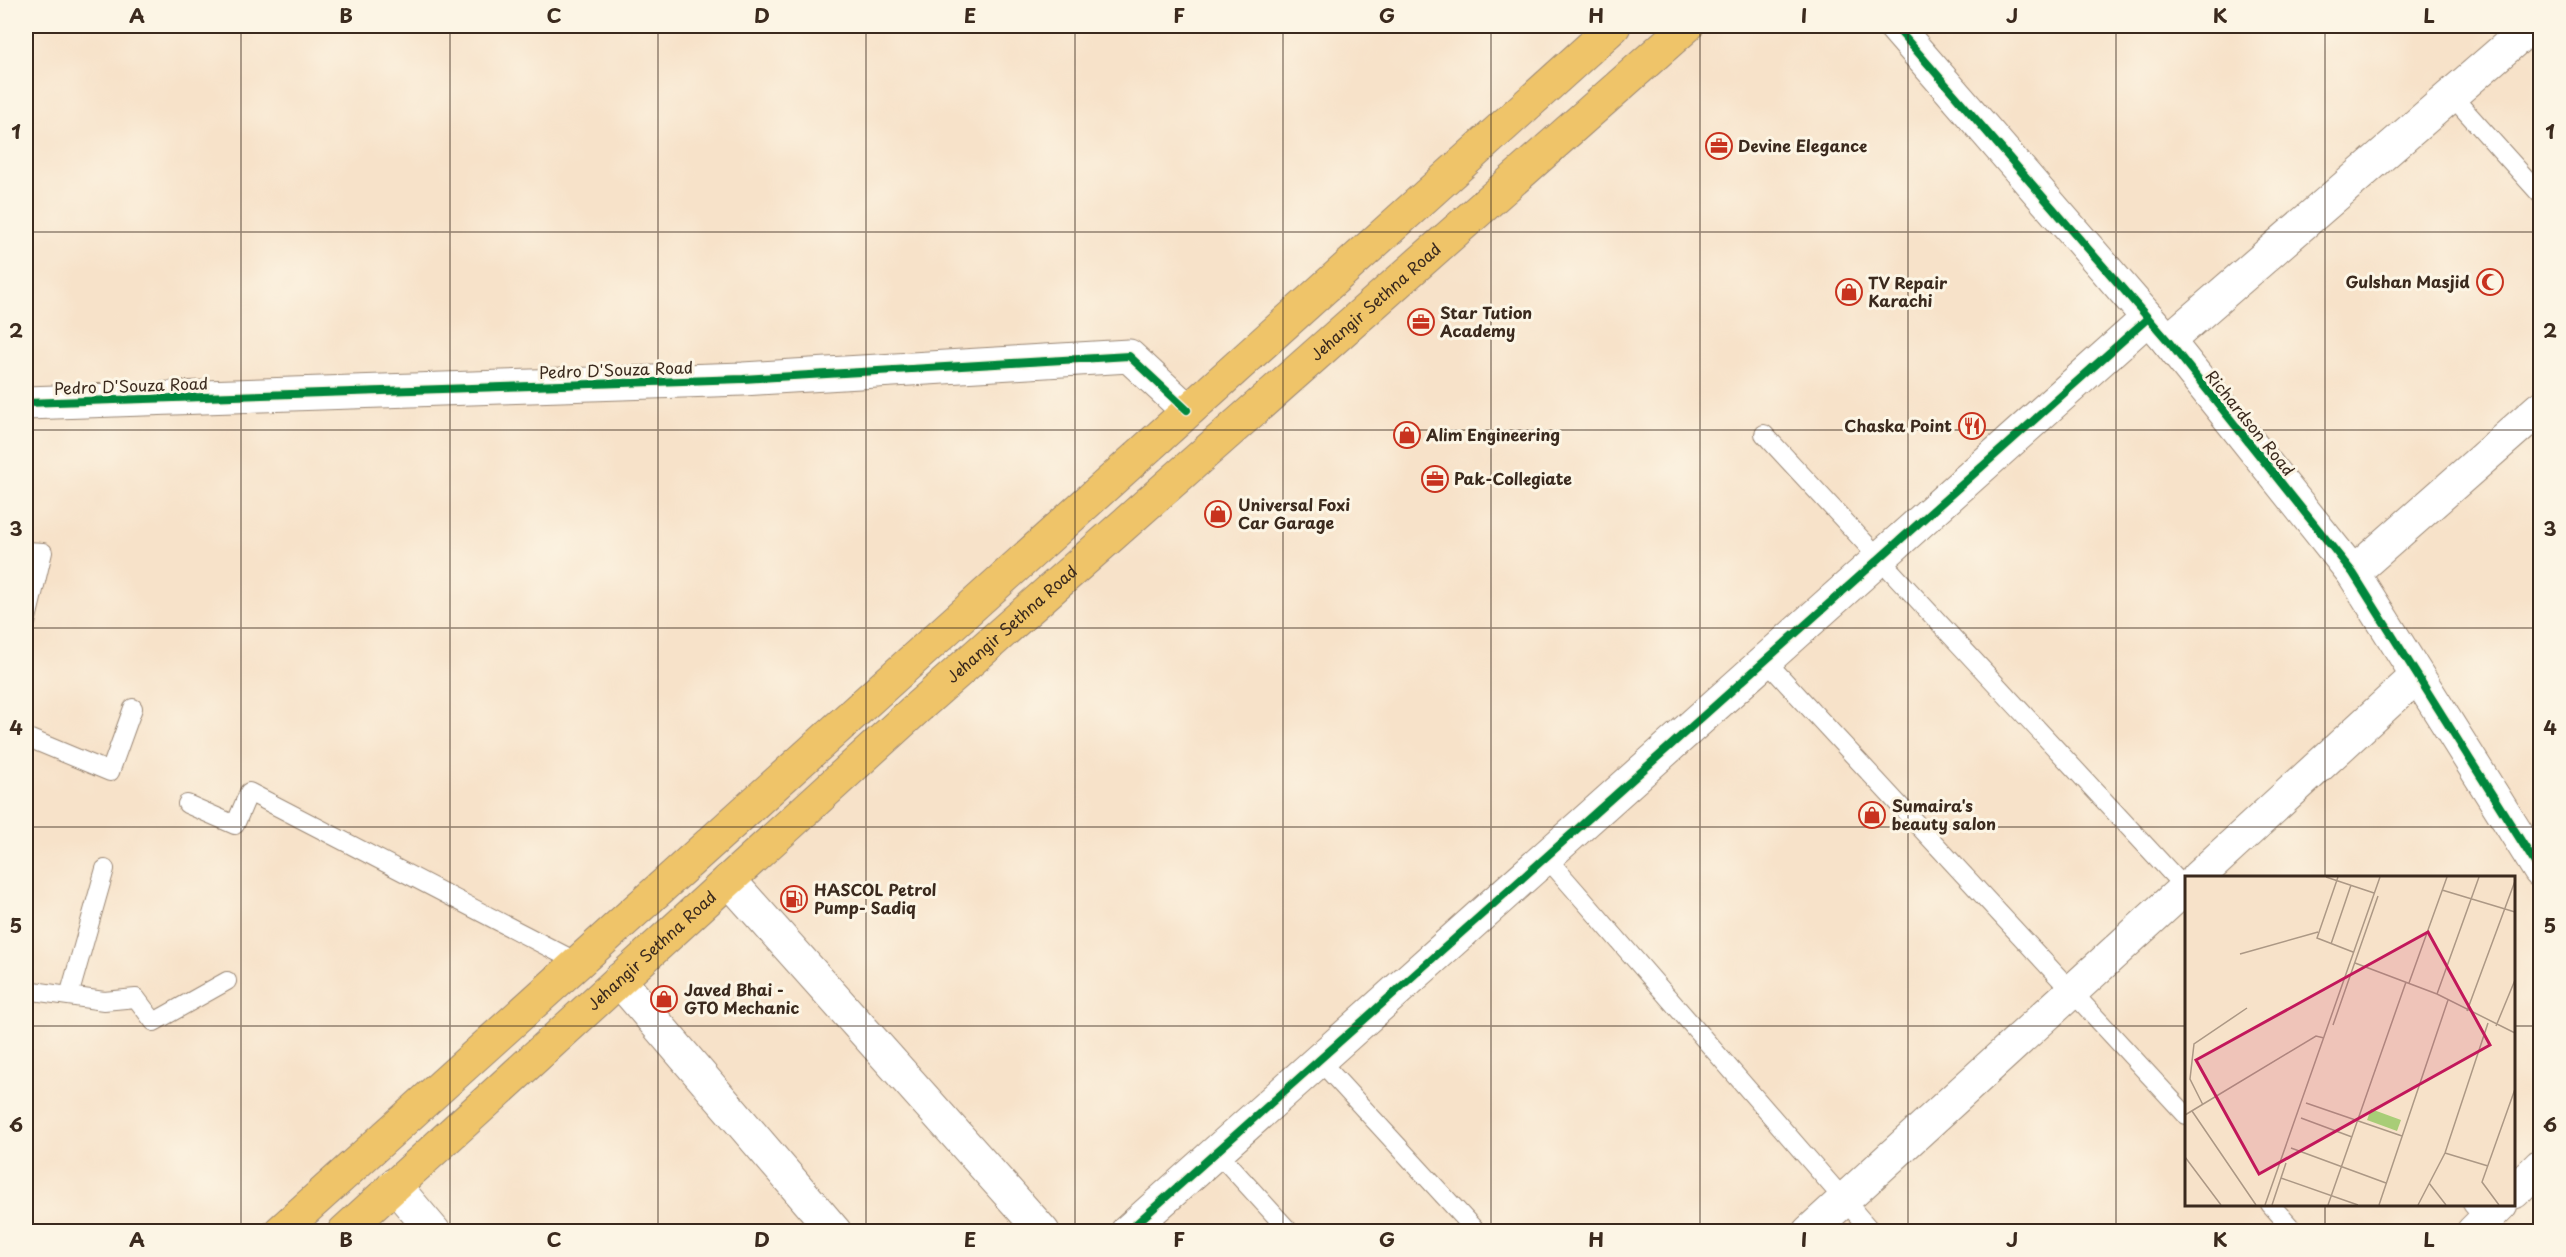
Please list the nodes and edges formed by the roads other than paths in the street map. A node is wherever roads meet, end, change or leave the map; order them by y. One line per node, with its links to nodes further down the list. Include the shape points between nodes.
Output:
1 (1614, 26): 10 (highway)
2 (1687, 26): 25 (highway, Jehangir Sethna Road, via 926,700)
3 (1895, 26): 7 (street, Richardson Road)
4 (2534, 30): 5 (street)
5 (2451, 96): 6 (lane); 7 (street)
6 (2541, 194)
7 (2158, 330): 13 (street); 14 (street, Richardson Road)
8 (26, 403): 10 (street, Pedro D'Souza Road, via 743,379 1129,356)
9 (2541, 408): 14 (street)
10 (1186, 410): 28 (highway)
11 (1764, 434): 13 (lane)
12 (26, 551): 15 (lane, via 43,552)
13 (1880, 558): 16 (street); 26 (lane)
14 (2353, 573): 17 (street, Richardson Road)
15 (26, 623)
16 (1766, 661): 21 (street); 32 (lane)
17 (2418, 676): 22 (street, Richardson Road); 24 (street)
18 (133, 708): 19 (lane, via 110,772)
19 (26, 737)
20 (187, 804): 28 (lane, via 235,825 249,792)
21 (1546, 857): 34 (street); 40 (lane)
22 (2537, 857)
23 (105, 868): 33 (lane)
24 (2199, 876)
25 (729, 880): 29 (highway, Jehangir Sethna Road); 46 (street)
26 (2185, 881)
27 (2185, 889): 32 (street)
28 (577, 962): 42 (highway)
29 (620, 980): 38 (highway, Jehangir Sethna Road); 45 (street)
30 (227, 981): 33 (lane, via 154,1022 136,998 104,1001)
31 (26, 990): 33 (lane)
32 (2072, 992): 35 (lane); 40 (street)
33 (69, 996)
34 (1319, 1060): 36 (street); 49 (lane)
35 (2185, 1113)
36 (1217, 1152): 47 (street); 48 (lane)
37 (2541, 1166): 39 (street)
38 (394, 1185): 43 (highway, Jehangir Sethna Road); 44 (street)
39 (2515, 1191)
40 (1844, 1200): 50 (street); 51 (lane)
41 (2272, 1206): 52 (lane)
42 (280, 1232)
43 (344, 1232)
44 (434, 1232)
45 (835, 1232)
46 (1043, 1232)
47 (1127, 1232)
48 (1290, 1232)
49 (1477, 1232)
50 (1809, 1232)
51 (1872, 1232)
52 (2295, 1232)

